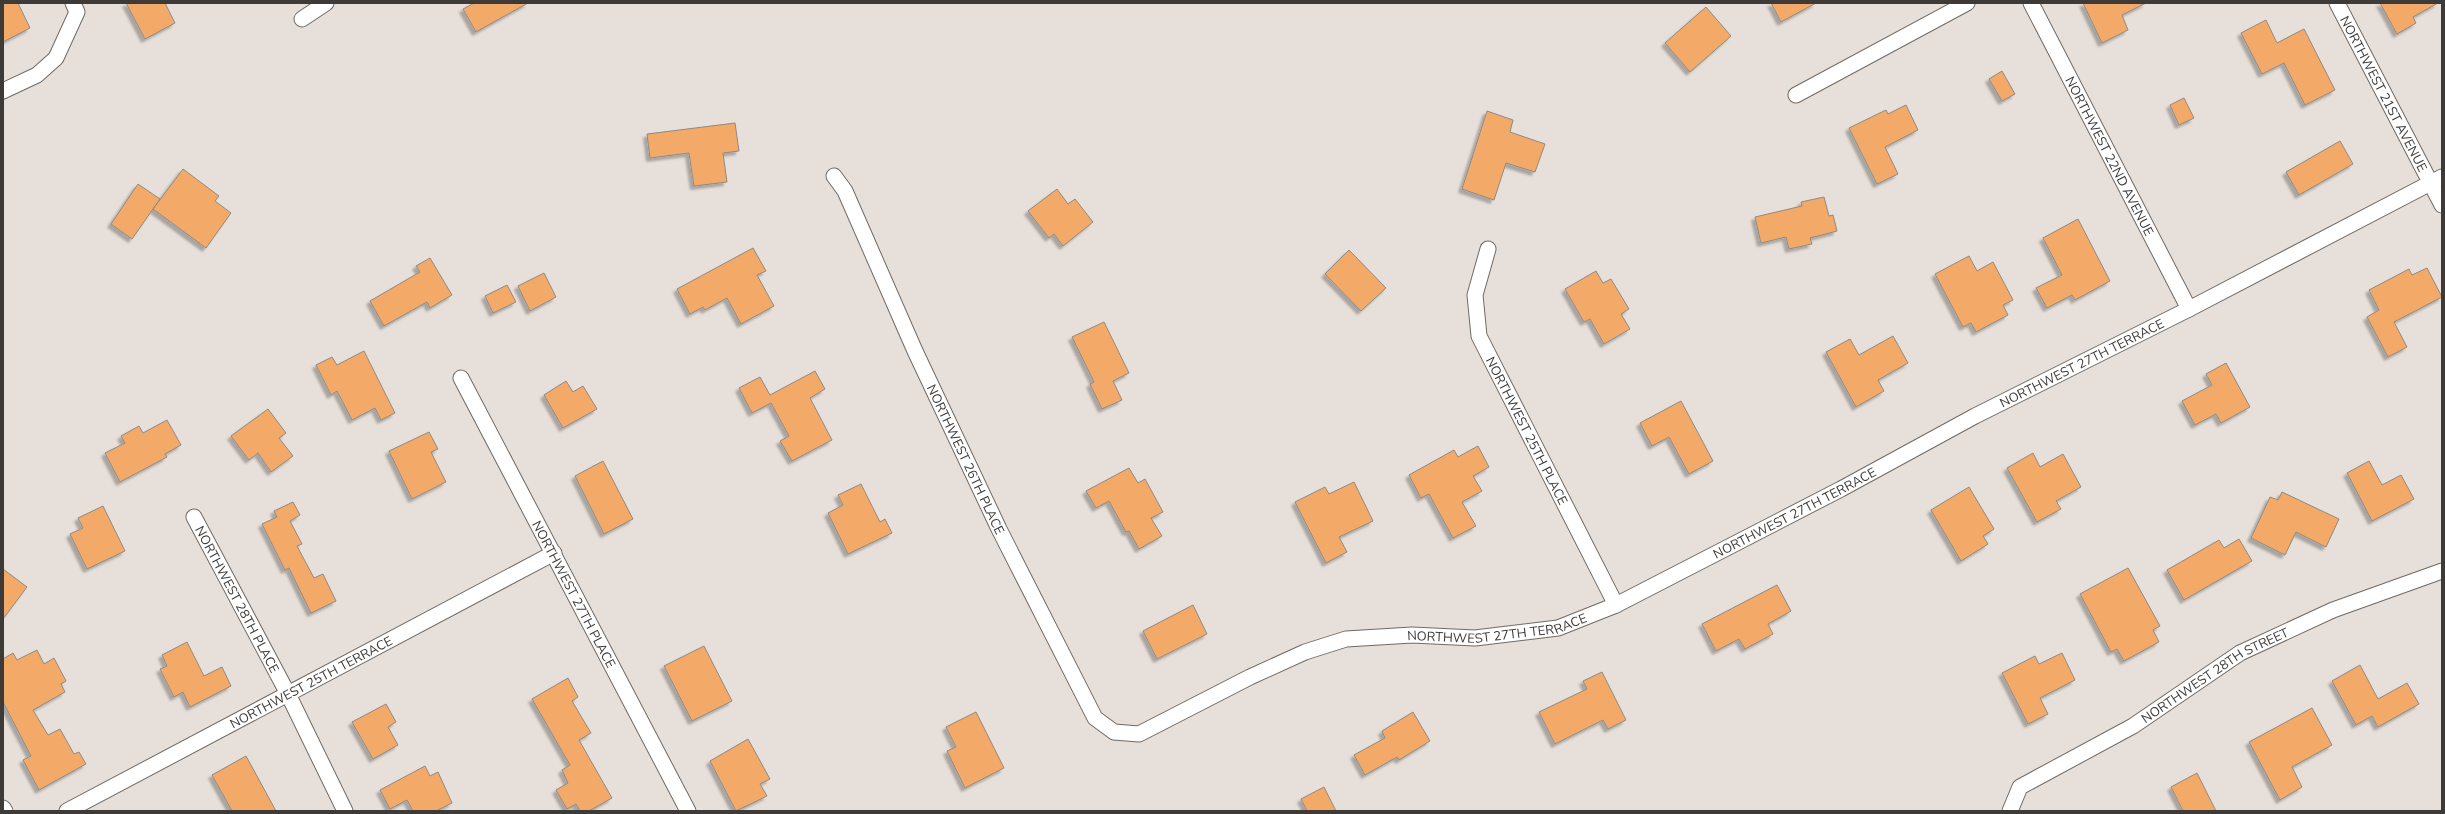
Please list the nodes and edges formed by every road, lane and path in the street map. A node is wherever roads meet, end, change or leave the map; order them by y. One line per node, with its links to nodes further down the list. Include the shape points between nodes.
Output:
1 (73, 3): 7 (street, via 77,12 56,58 37,75)
2 (326, 3): 6 (street)
3 (1967, 3): 8 (street)
4 (2031, 3): 13 (street, NORTHWEST 22ND AVENUE)
5 (2337, 3): 10 (street, NORTHWEST 21ST AVENUE)
6 (302, 19)
7 (3, 91)
8 (1796, 95)
9 (834, 176): 20 (street, NORTHWEST 26TH PLACE, via 845,191 918,358 1006,543 1095,718)
10 (2436, 180): 11 (street, NORTHWEST 21ST AVENUE); 13 (street, NORTHWEST 27TH TERRACE)
11 (2442, 205)
12 (1488, 249): 18 (street, NORTHWEST 25TH PLACE, via 1475,294 1479,336)
13 (2189, 309): 18 (street, NORTHWEST 27TH TERRACE, via 1975,416 1841,489)
14 (461, 378): 16 (street, NORTHWEST 27TH PLACE)
15 (194, 517): 19 (street, NORTHWEST 28TH PLACE)
16 (554, 553): 19 (street, NORTHWEST 25TH TERRACE); 25 (street, NORTHWEST 27TH PLACE)
17 (2442, 571): 26 (street, NORTHWEST 28TH STREET, via 2333,610 2240,653 2133,726 2020,787)
18 (1616, 605): 20 (street, NORTHWEST 27TH TERRACE, via 1558,628 1475,638 1412,635 1346,639 1305,652 1250,677 1174,714 1152,729 1139,734)
19 (288, 694): 23 (street, NORTHWEST 25TH TERRACE); 24 (street, NORTHWEST 28TH PLACE)
20 (1114, 732)
21 (3, 808): 22 (street)
22 (4, 811)
23 (67, 811)
24 (346, 811)
25 (688, 811)
26 (2010, 811)

